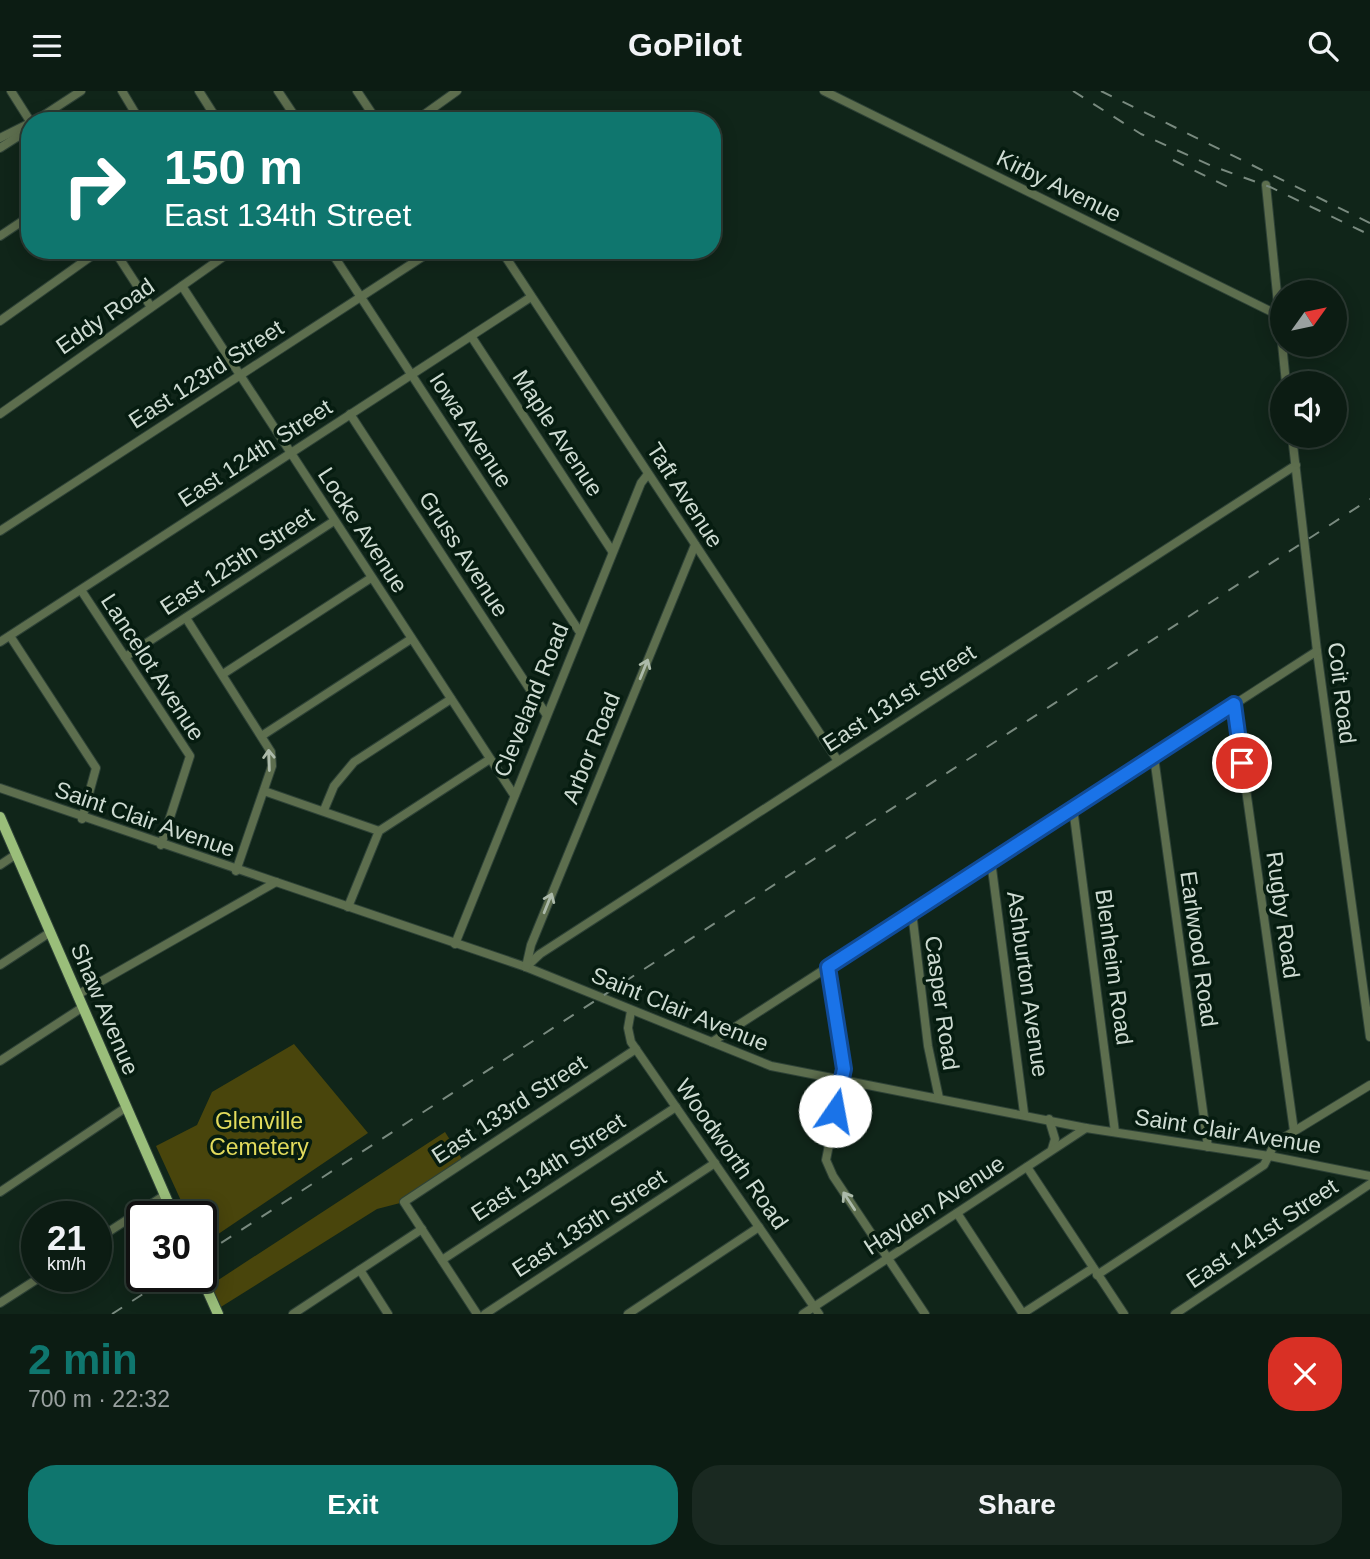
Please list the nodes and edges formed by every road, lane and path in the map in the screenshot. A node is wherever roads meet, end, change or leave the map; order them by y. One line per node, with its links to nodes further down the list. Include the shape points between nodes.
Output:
1 (11, 91): 10 (street)
2 (81, 91): 11 (street)
3 (122, 91): 12 (street)
4 (199, 91): 13 (street)
5 (278, 91): 14 (street)
6 (358, 91): 15 (street)
7 (457, 91): 9 (street)
8 (824, 91): 35 (street, Kirby Avenue)
9 (443, 95): 16 (street)
10 (24, 112)
11 (48, 112)
12 (135, 112)
13 (212, 112)
14 (292, 112)
15 (371, 112)
16 (425, 112)
17 (21, 128): 19 (street)
18 (21, 135): 20 (street)
19 (0, 138)
20 (0, 148)
21 (1266, 185): 30 (street)
22 (21, 222): 23 (street)
23 (0, 236)
24 (87, 259): 36 (street)
25 (120, 259): 34 (street)
26 (216, 259): 31 (street, Eddy Road)
27 (336, 259): 32 (street, Iowa Avenue)
28 (419, 259): 32 (street, East 123rd Street)
29 (507, 259): 33 (street, Taft Avenue)
30 (1275, 280)
31 (182, 286): 34 (street, Eddy Road); 39 (street, Locke Avenue)
32 (361, 297): 38 (street, Iowa Avenue); 39 (street, East 123rd Street)
33 (531, 297): 37 (street, East 124th Street); 45 (street, Taft Avenue)
34 (151, 307): 40 (street, Eddy Road)
35 (1270, 311)
36 (0, 321)
37 (471, 336): 38 (street, East 124th Street); 49 (street, Maple Avenue)
38 (411, 374): 41 (street, East 124th Street); 53 (street, Iowa Avenue)
39 (240, 376): 43 (street, Locke Avenue); 47 (street, East 123rd Street)
40 (0, 414)
41 (350, 414): 43 (street, East 124th Street); 62 (street, Gruss Avenue)
42 (1294, 448): 44 (street, Coit Road)
43 (290, 453): 46 (street, Locke Avenue); 51 (street, East 124th Street)
44 (1296, 465): 57 (street, Coit Road); 66 (street, East 131st Street)
45 (648, 474): 48 (street, Taft Avenue); 49 (street, Cleveland Road)
46 (334, 521): 50 (street, Locke Avenue); 52 (street, East 125th Street)
47 (0, 531)
48 (695, 545): 66 (street, Taft Avenue); 86 (street, Arbor Road, one-way to 48, via 531,945)
49 (612, 551): 53 (street, Cleveland Road)
50 (372, 578): 55 (street, Locke Avenue); 59 (street)
51 (81, 590): 54 (street, East 124th Street); 58 (street, Lancelot Avenue)
52 (186, 618): 58 (street, East 125th Street); 59 (street)
53 (579, 631): 62 (street, Cleveland Road)
54 (10, 636): 56 (street, East 124th Street); 73 (street, via 96,768)
55 (411, 639): 60 (street, Locke Avenue); 63 (street)
56 (0, 642)
57 (1317, 651): 61 (street); 91 (street, Coit Road)
58 (125, 657): 75 (street, Lancelot Avenue, via 190,756)
59 (223, 674): 63 (street)
60 (451, 699): 65 (street, Locke Avenue); 71 (street, via 354,762 334,786)
61 (1234, 704): 64 (street); 103 (street, Rugby Road)
62 (546, 715): 69 (street, Cleveland Road)
63 (263, 735): 68 (street, one-way to 63, via 272,766)
64 (1154, 757): 70 (street); 105 (street, Earlwood Road)
65 (490, 759): 69 (street, Locke Avenue); 74 (street)
66 (838, 761): 86 (street, East 131st Street)
67 (0, 788): 73 (street, Saint Clair Avenue)
68 (264, 790): 71 (street); 79 (street)
69 (514, 796): 84 (street, Cleveland Road)
70 (1073, 808): 77 (street); 104 (street, Blenheim Road)
71 (324, 810): 74 (street)
72 (0, 817): 76 (main road, Shaw Avenue)
73 (82, 819): 75 (street, Saint Clair Avenue)
74 (379, 831): 81 (street)
75 (161, 845): 79 (street, Saint Clair Avenue)
76 (15, 855): 78 (street); 83 (main road, Shaw Avenue)
77 (991, 861): 82 (street); 100 (street, Ashburton Avenue)
78 (0, 865)
79 (236, 871): 80 (street, Saint Clair Avenue)
80 (276, 882): 81 (street, Saint Clair Avenue); 88 (street)
81 (348, 907): 84 (street, Saint Clair Avenue)
82 (912, 912): 87 (street); 97 (street, Casper Road)
83 (49, 933): 85 (street); 88 (main road, Shaw Avenue)
84 (455, 944): 86 (street, Saint Clair Avenue)
85 (0, 965)
86 (526, 967): 90 (street, Saint Clair Avenue)
87 (828, 967): 92 (street); 95 (street)
88 (76, 995): 89 (main road, Shaw Avenue)
89 (83, 1007): 94 (street); 99 (main road, Shaw Avenue)
90 (631, 1011): 92 (street, Saint Clair Avenue); 93 (street, Woodworth Road, via 629,1036)
91 (1370, 1037)
92 (712, 1042): 95 (street, Saint Clair Avenue, via 771,1066)
93 (636, 1049): 98 (street, Woodworth Road); 117 (street, East 133rd Street, via 404,1202)
94 (0, 1061)
95 (842, 1079): 97 (street, Saint Clair Avenue); 119 (street, one-way to 95, via 832,1176 827,1160)
96 (1370, 1085): 103 (street)
97 (939, 1098): 100 (street, Saint Clair Avenue)
98 (676, 1107): 108 (street, Woodworth Road); 120 (street, East 134th Street)
99 (125, 1108): 112 (street); 113 (main road, Shaw Avenue)
100 (1024, 1113): 101 (street, Saint Clair Avenue)
101 (1049, 1119): 102 (street, Saint Clair Avenue); 106 (street, via 1055,1139)
102 (1086, 1128): 104 (street, Saint Clair Avenue); 106 (street, Hayden Avenue)
103 (1294, 1131): 107 (street, via 1275,1143)
104 (1115, 1132): 105 (street, Saint Clair Avenue)
105 (1208, 1147): 107 (street, Saint Clair Avenue)
106 (1051, 1151): 109 (street, Hayden Avenue)
107 (1269, 1156): 110 (street, Saint Clair Avenue); 122 (street, via 1264,1165)
108 (715, 1163): 116 (street, Woodworth Road); 131 (street, East 135th Street)
109 (1027, 1167): 115 (street, Hayden Avenue); 122 (street)
110 (1370, 1176)
111 (1370, 1184): 137 (street, East 141st Street)
112 (0, 1192)
113 (165, 1195): 114 (main road, Shaw Avenue); 118 (street)
114 (168, 1201)
115 (957, 1213): 119 (street, Hayden Avenue); 135 (street)
116 (759, 1227): 126 (street, Woodworth Road); 132 (street)
117 (422, 1229): 120 (street); 121 (street)
118 (112, 1230)
119 (886, 1259): 126 (street, Hayden Avenue); 134 (street)
120 (442, 1260): 130 (street)
121 (360, 1270): 128 (street); 129 (street)
122 (1095, 1271): 135 (street); 136 (street)
123 (21, 1290): 125 (street)
124 (208, 1292): 127 (main road)
125 (0, 1303)
126 (816, 1311): 133 (street, Hayden Avenue)
127 (218, 1314)
128 (293, 1314)
129 (388, 1314)
130 (477, 1314)
131 (485, 1314)
132 (628, 1314)
133 (803, 1314)
134 (925, 1314)
135 (1022, 1314)
136 (1124, 1314)
137 (1175, 1314)

